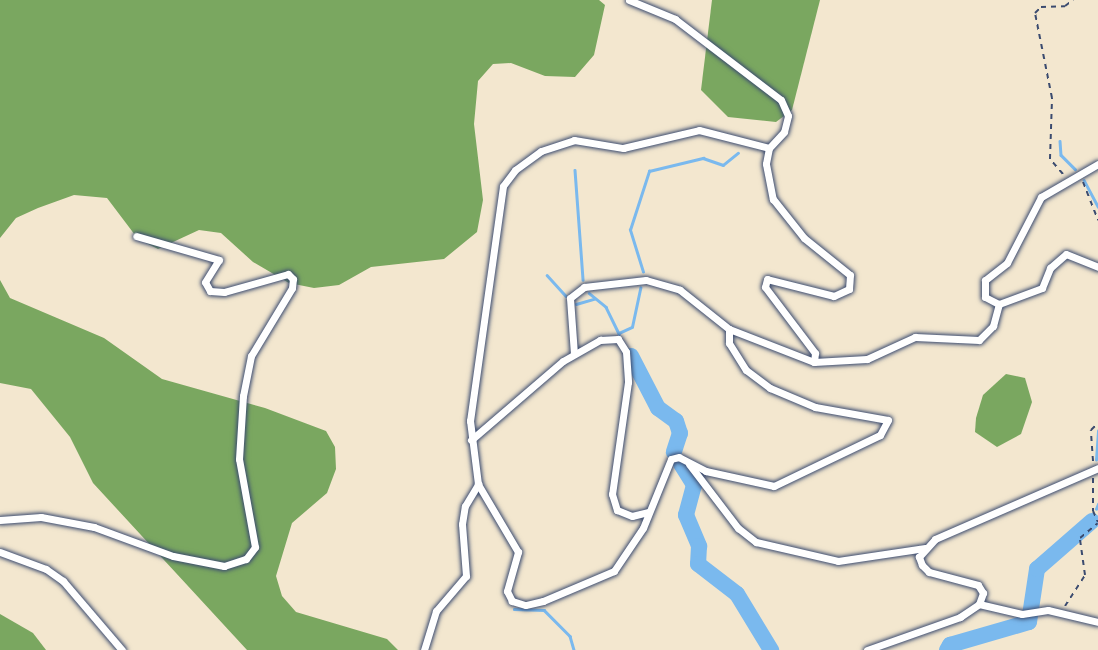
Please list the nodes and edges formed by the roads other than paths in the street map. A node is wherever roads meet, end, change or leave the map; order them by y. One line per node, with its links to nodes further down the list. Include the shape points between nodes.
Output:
1 (629, 0): 2 (street, via 675,19 781,100 788,116 783,132)
2 (769, 148): 9 (street, via 767,179 782,213 850,275 849,289 834,296 767,279 765,287 815,353); 10 (street, via 699,130 623,148 574,140 541,151 515,170 503,186 500,201 495,262 470,397)
3 (1098, 164): 6 (street, via 1041,197 1007,263 985,280 985,297)
4 (136, 236): 15 (street, via 219,260 205,282 210,291 224,292 288,274 293,279 251,356 243,396 239,459 255,547 246,559 224,566 173,556 94,527 41,517)
5 (1098, 267): 6 (street, via 1066,254 1050,268 1042,288)
6 (999, 304): 9 (street, via 993,326 979,340 915,337 867,359)
7 (729, 329): 8 (street, via 680,290 646,280 584,287 570,298); 9 (street); 11 (street, via 729,343 758,382 815,407 888,420 885,429 774,486 706,471)
8 (574, 354): 10 (street); 14 (street, via 612,337 622,343 628,382 612,494 617,510 632,516)
9 (814, 362)
10 (471, 440): 13 (street)
11 (688, 462): 14 (street, via 671,459); 16 (street, via 737,528 755,541 838,561)
12 (1095, 469): 16 (street, via 942,534)
13 (478, 484): 14 (street, via 518,552 507,591 512,601 525,605 614,571); 21 (street, via 465,506 462,524 466,576 436,611)
14 (648, 512)
15 (0, 520)
16 (925, 548): 18 (street, via 919,557 922,565 929,572 970,579 983,593)
17 (0, 552): 20 (street, via 46,569 63,581)
18 (979, 604): 19 (street, via 1021,614 1061,613); 22 (street, via 960,617)
19 (1098, 622)
20 (121, 650)
21 (424, 650)
22 (867, 650)

